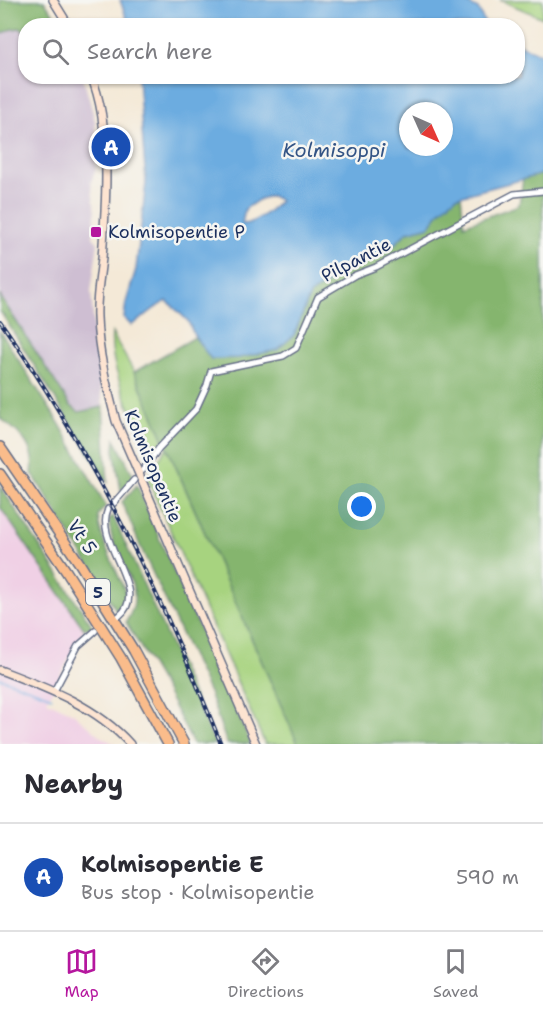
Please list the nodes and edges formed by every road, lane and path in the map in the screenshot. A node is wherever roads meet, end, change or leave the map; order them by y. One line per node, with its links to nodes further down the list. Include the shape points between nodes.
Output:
1 (53, 0): 2 (main road)
2 (64, 18)
3 (95, 84): 18 (main road, Kolmisopentie, via 105,167 97,317 102,365 116,421)
4 (543, 191): 6 (street, Pilpantie, via 514,194 318,297 296,348 283,356 211,371 196,409)
5 (0, 447): 17 (highway, Vt 5 / 5, via 123,633)
6 (143, 470)
7 (0, 474): 16 (highway, Vt 5 / 5, via 121,658)
8 (134, 480): 9 (street)
9 (114, 503)
10 (108, 509): 11 (street, via 106,532 130,600)
11 (119, 616)
12 (95, 631): 14 (street, via 78,646)
13 (0, 670): 14 (main road)
14 (54, 691): 15 (main road, via 102,719)
15 (130, 744)
16 (168, 744)
17 (184, 744)
18 (256, 744)

